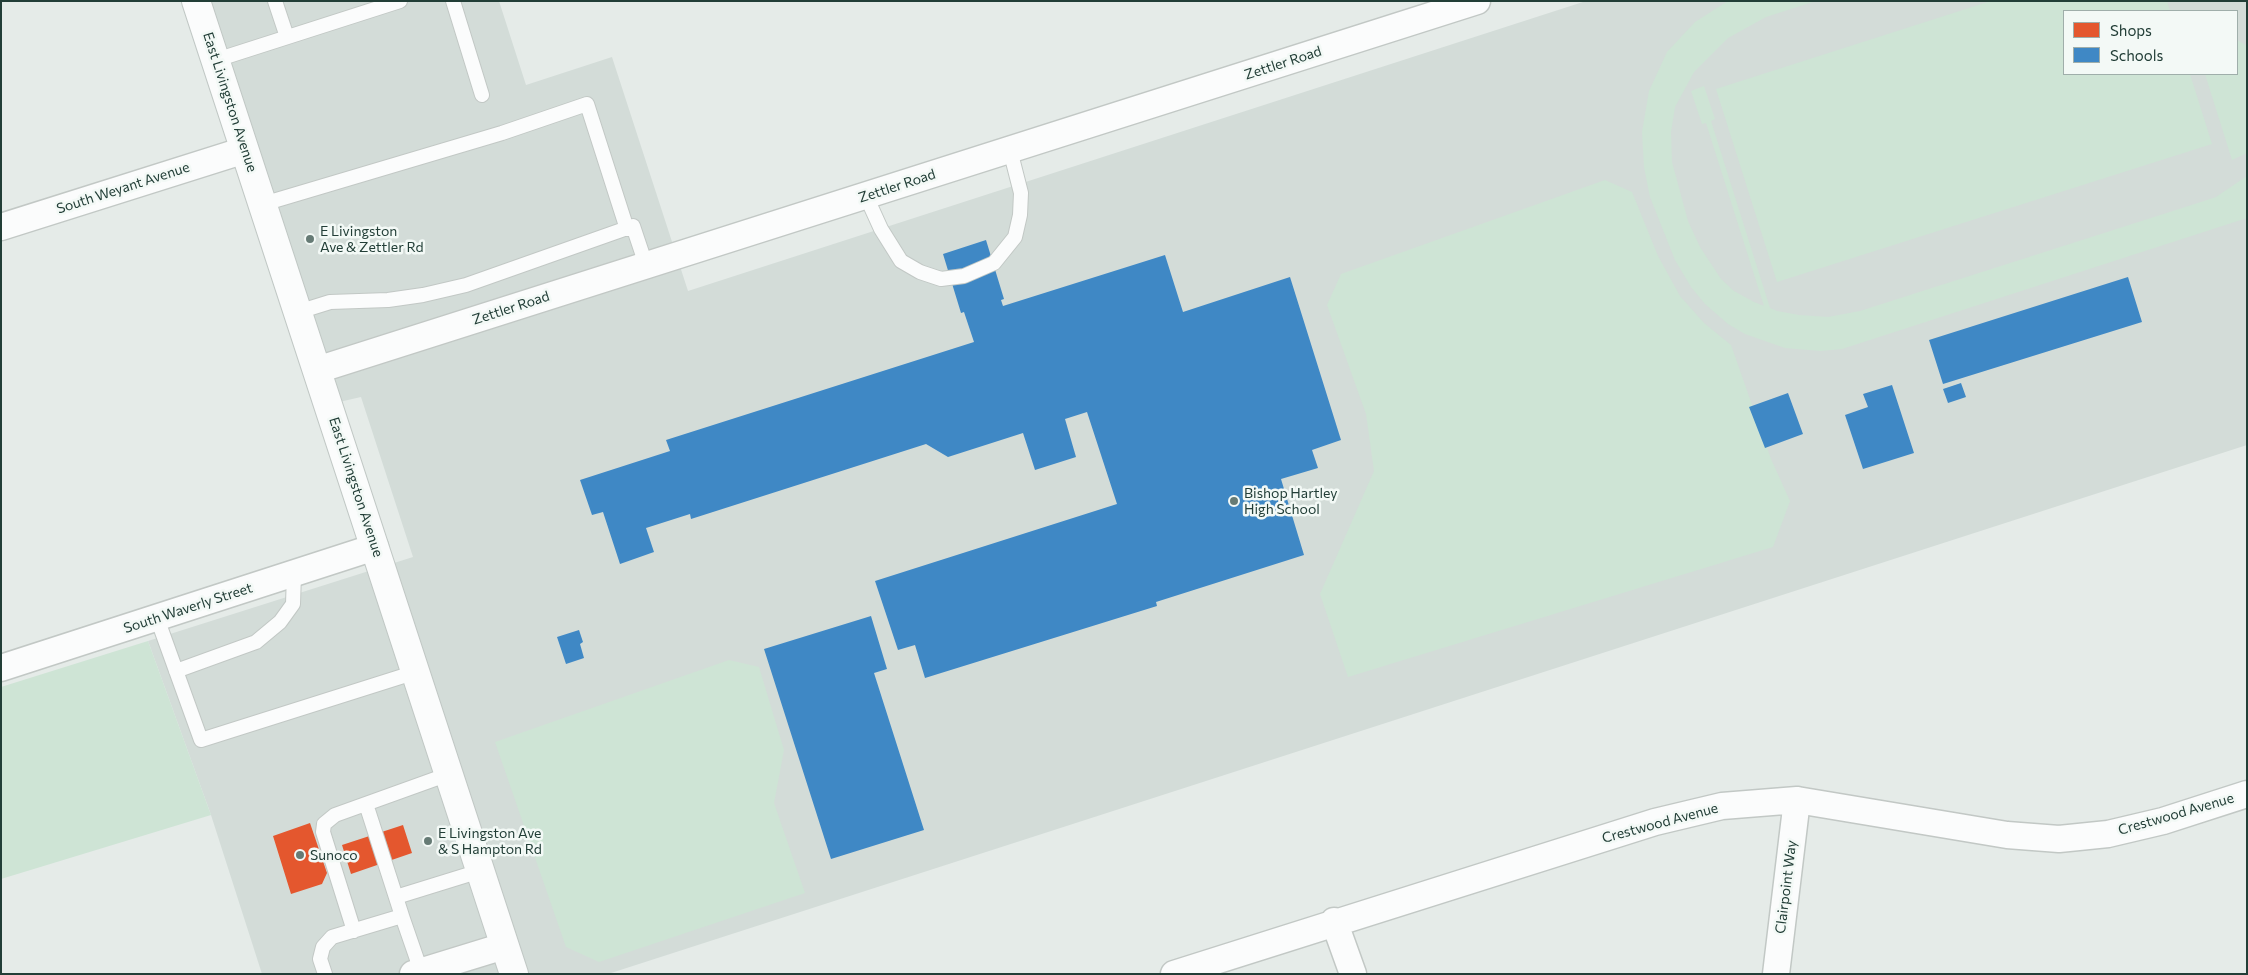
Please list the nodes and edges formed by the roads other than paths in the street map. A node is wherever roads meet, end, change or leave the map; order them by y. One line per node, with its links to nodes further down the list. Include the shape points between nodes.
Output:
1 (196, 1): 7 (main road, East Livingston Avenue)
2 (274, 1): 6 (lane)
3 (400, 1): 6 (lane)
4 (453, 1): 8 (lane)
5 (1477, 1): 10 (street, Zettler Road)
6 (286, 37): 7 (lane)
7 (216, 60): 9 (main road, East Livingston Avenue)
8 (482, 95)
9 (245, 150): 12 (main road, East Livingston Avenue); 13 (street, South Weyant Avenue)
10 (1010, 150): 11 (street, Zettler Road); 11 (lane, via 1021,194 1015,237 994,263 964,276 941,279 901,261)
11 (866, 196): 15 (street, Zettler Road)
12 (263, 204): 14 (lane, via 492,136 587,104); 16 (main road, East Livingston Avenue)
13 (1, 227)
14 (627, 229): 15 (lane, via 633,226); 16 (lane, via 466,285 423,296 330,302)
15 (646, 266): 17 (street, Zettler Road)
16 (298, 312): 17 (main road, East Livingston Avenue)
17 (317, 370): 18 (main road, East Livingston Avenue)
18 (375, 547): 19 (street, South Waverly Street); 23 (main road, East Livingston Avenue)
19 (294, 574): 20 (street, South Waverly Street); 22 (lane, via 293,604 280,622 256,642)
20 (157, 618): 21 (street, South Waverly Street); 22 (lane)
21 (1, 668)
22 (176, 671): 23 (lane, via 201,740)
23 (416, 672): 24 (main road, East Livingston Avenue)
24 (449, 774): 27 (lane); 28 (main road, East Livingston Avenue)
25 (2247, 794): 26 (street, Crestwood Avenue, via 2163,821 2108,834 2059,839 2007,835)
26 (1797, 800): 31 (street, Crestwood Avenue, via 1722,806 1655,822); 39 (street, Clairpoint Way)
27 (366, 804): 29 (lane); 32 (lane, via 335,816 324,824 323,832)
28 (480, 871): 29 (lane); 33 (main road, East Livingston Avenue)
29 (396, 897): 30 (lane)
30 (402, 916): 32 (lane); 34 (lane)
31 (1334, 921): 37 (street, Crestwood Avenue); 38 (street)
32 (354, 930): 35 (lane, via 332,937 323,947 320,959)
33 (504, 946): 34 (street); 36 (main road, East Livingston Avenue)
34 (417, 972)
35 (325, 974)
36 (514, 974)
37 (1174, 974)
38 (1353, 974)
39 (1776, 974)

